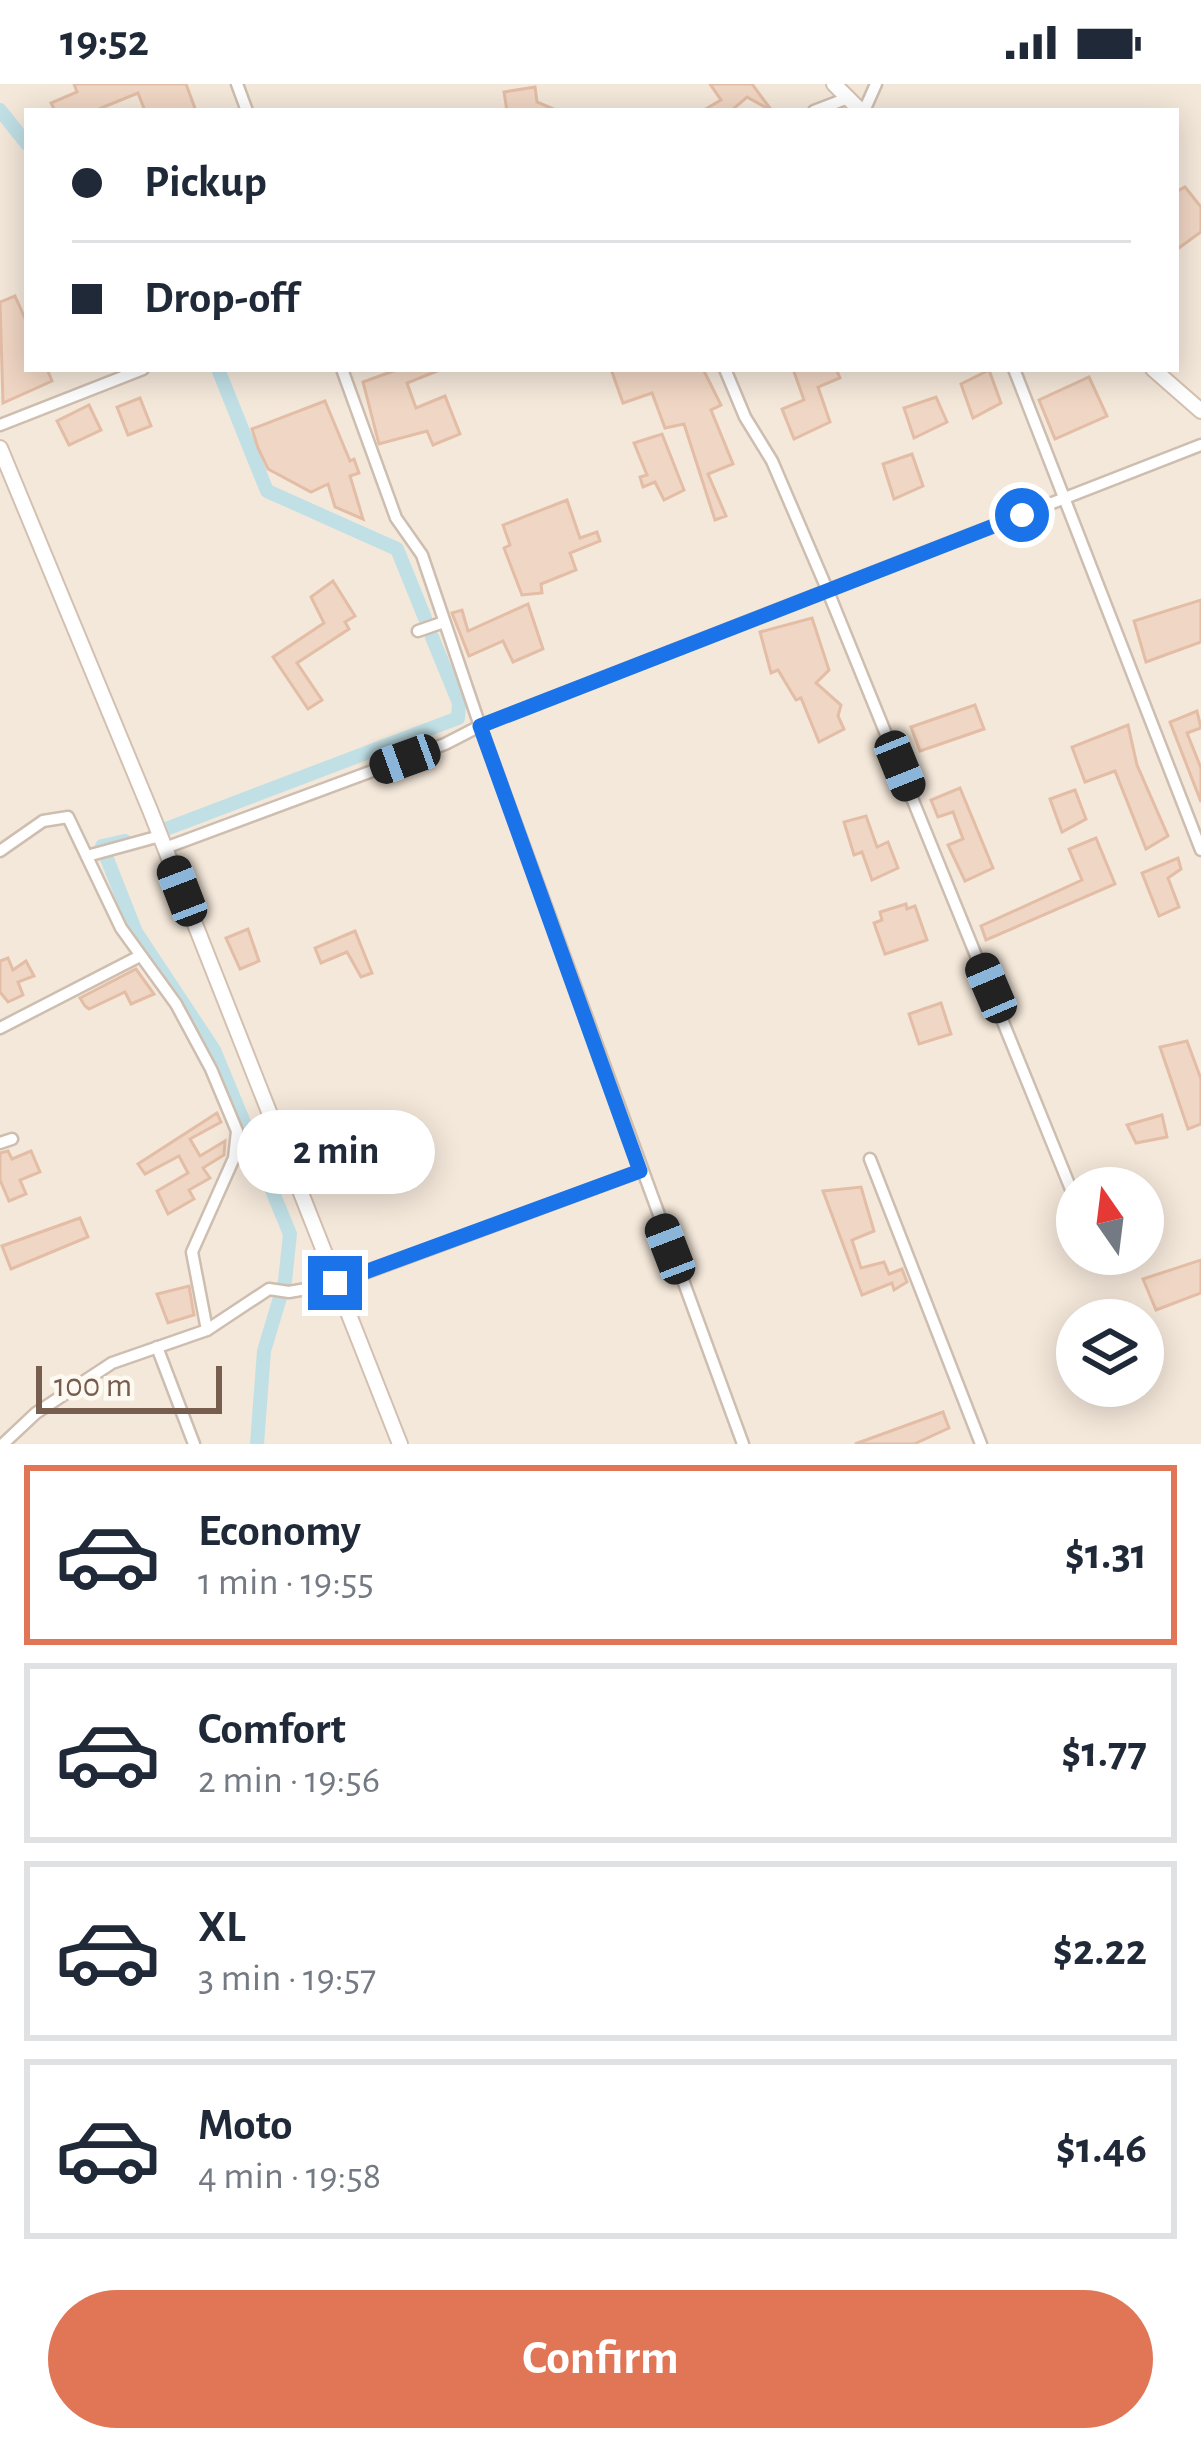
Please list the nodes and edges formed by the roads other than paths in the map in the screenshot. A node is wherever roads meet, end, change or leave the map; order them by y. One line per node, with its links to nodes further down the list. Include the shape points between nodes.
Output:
1 (834, 84): 2 (street)
2 (848, 98): 3 (street); 4 (street)
3 (822, 108)
4 (859, 108)
5 (135, 372): 11 (street)
6 (343, 372): 16 (street)
7 (726, 372): 15 (street)
8 (1015, 372): 14 (street)
9 (1156, 372): 10 (street)
10 (1201, 411)
11 (0, 425)
12 (1201, 446): 14 (street)
13 (0, 448): 19 (street)
14 (1061, 500): 15 (street); 20 (street)
15 (827, 589): 18 (street); 26 (street)
16 (444, 622): 17 (street); 18 (street)
17 (418, 631)
18 (480, 726): 19 (street); 27 (street)
19 (162, 842): 22 (street); 28 (street)
20 (1201, 850)
21 (0, 851): 22 (street, via 43,821 68,817)
22 (92, 855): 23 (street)
23 (138, 957): 24 (street); 29 (street, via 176,1004 237,1131 192,1252)
24 (0, 1028)
25 (870, 1159): 35 (street)
26 (1062, 1167)
27 (640, 1171): 28 (street); 34 (street)
28 (335, 1283): 29 (street, via 269,1289); 33 (street)
29 (207, 1330): 30 (street)
30 (157, 1347): 31 (street, via 112,1363); 32 (street)
31 (3, 1444)
32 (194, 1444)
33 (400, 1444)
34 (743, 1444)
35 (981, 1444)

